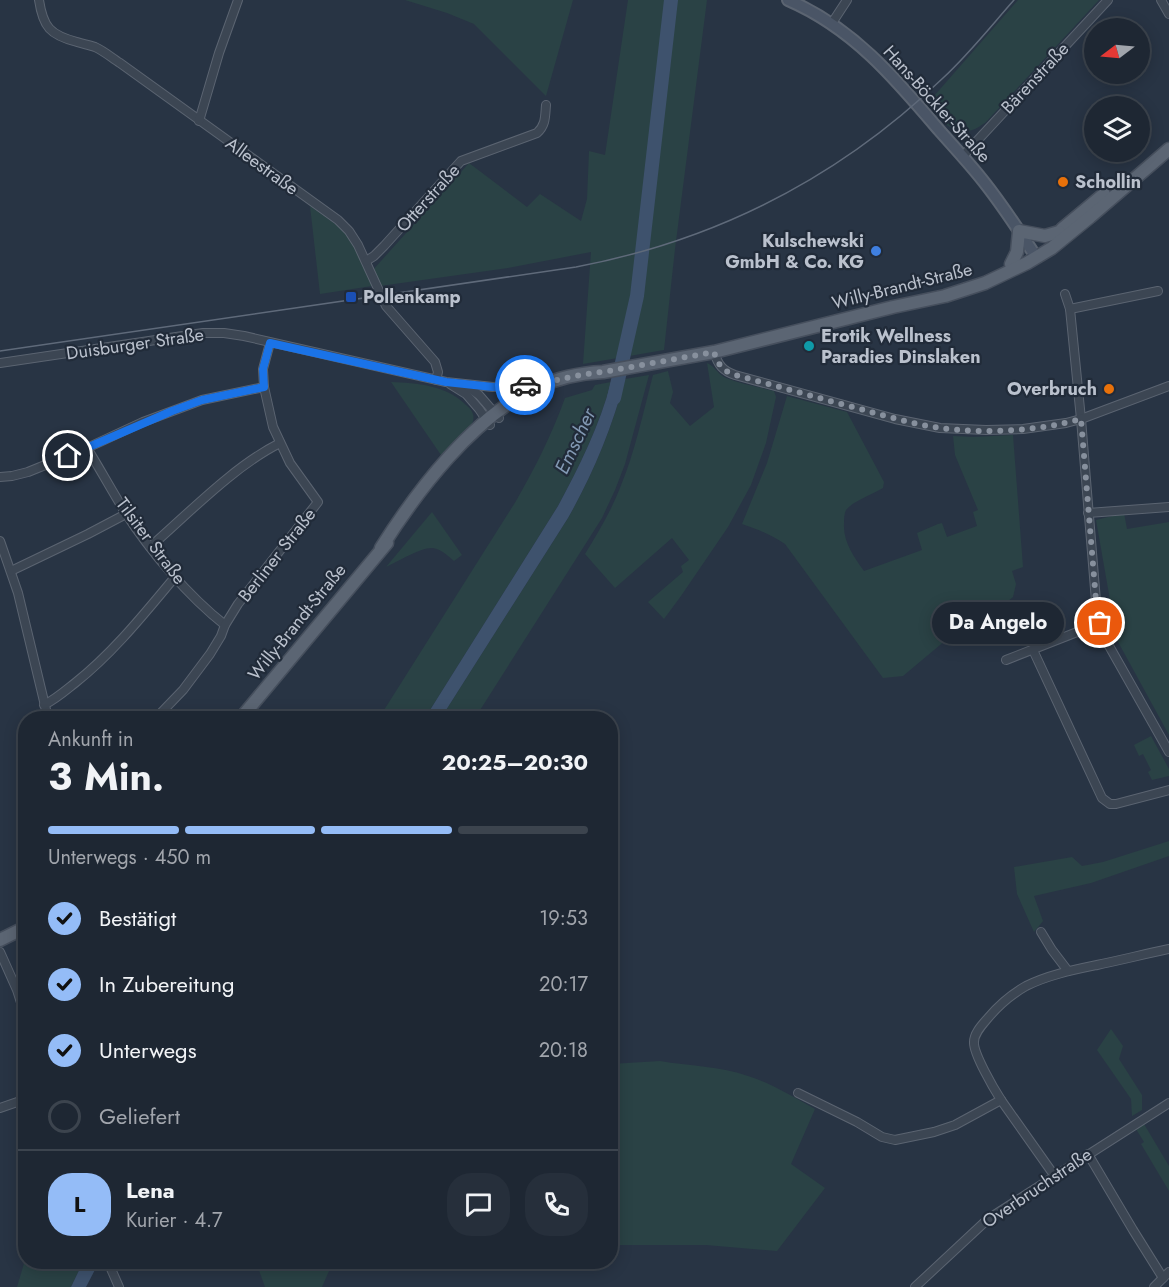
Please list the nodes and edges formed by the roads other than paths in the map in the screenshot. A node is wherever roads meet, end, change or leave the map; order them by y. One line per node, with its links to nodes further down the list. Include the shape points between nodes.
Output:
1 (39, 0): 10 (street, Alleestraße, via 42,17 53,32 104,52)
2 (238, 0): 10 (street)
3 (788, 0): 8 (main road, Hans-Böckler-Straße)
4 (847, 0): 8 (street)
5 (1108, 0): 13 (street, Bärenstraße)
6 (1161, 0): 7 (street)
7 (1169, 14)
8 (832, 23): 13 (main road, Hans-Böckler-Straße, via 881,64)
9 (546, 105): 17 (street, Otterstraße, via 543,128 461,161)
10 (199, 121): 17 (street, Alleestraße, via 338,220 354,238)
11 (1169, 139): 15 (main road, Willy-Brandt-Straße)
12 (1169, 149): 16 (main road, Willy-Brandt-Straße, via 1052,248)
13 (962, 157): 14 (main road, Hans-Böckler-Straße)
14 (1019, 231): 15 (main road, via 1045,236); 16 (main road, Hans-Böckler-Straße); 18 (main road)
15 (1059, 232): 16 (main road, Willy-Brandt-Straße)
16 (1034, 255): 18 (main road, Willy-Brandt-Straße); 21 (main road, Willy-Brandt-Straße, via 985,283)
17 (366, 261): 27 (street, Alleestraße, via 386,306 435,362)
18 (1011, 264): 21 (main road, Willy-Brandt-Straße)
19 (1158, 291): 22 (street)
20 (1065, 294): 22 (street)
21 (893, 307): 24 (main road, Willy-Brandt-Straße)
22 (1070, 309): 34 (street)
23 (270, 343): 25 (street, Duisburger Straße, via 224,333 203,333); 27 (street, Duisburger Straße); 32 (street, Berliner Straße, via 263,369)
24 (714, 352): 26 (main road, Willy-Brandt-Straße); 34 (street, via 720,366 735,375 940,428 1023,429)
25 (0, 363)
26 (603, 372): 29 (main road, Willy-Brandt-Straße); 33 (main road, Willy-Brandt-Straße, via 540,394)
27 (436, 380): 28 (street, Duisburger Straße)
28 (446, 382): 30 (street, Duisburger Straße); 33 (street, Duisburger Straße)
29 (550, 382): 30 (street, Duisburger Straße); 33 (main road, Willy-Brandt-Straße, via 522,395)
30 (466, 385): 33 (street, via 479,395)
31 (1169, 386): 34 (street)
32 (264, 387): 35 (street, Berliner Straße); 36 (street, via 202,400)
33 (493, 419): 52 (main road, Willy-Brandt-Straße)
34 (1081, 419): 39 (street)
35 (280, 443): 42 (street, via 238,471); 46 (street, Berliner Straße, via 294,471 318,502)
36 (87, 448): 37 (street, via 28,472); 40 (street, Tilsiter Straße)
37 (0, 477)
38 (1169, 507): 39 (street)
39 (1088, 513): 45 (street)
40 (126, 514): 42 (street, Tilsiter Straße); 43 (street)
41 (0, 541): 43 (street)
42 (150, 547): 44 (street, Tilsiter Straße)
43 (11, 571): 49 (street)
44 (175, 577): 46 (street, Tilsiter Straße); 49 (street, via 110,651)
45 (1100, 623): 47 (street); 53 (street)
46 (225, 625): 51 (street, Berliner Straße, via 210,654)
47 (1032, 650): 48 (street); 54 (street, via 1102,798 1116,804)
48 (1006, 660)
49 (44, 705): 50 (street)
50 (46, 711)
51 (163, 711)
52 (247, 711)
53 (1169, 752)
54 (1169, 790)
55 (18, 931): 57 (main road)
56 (1041, 932): 60 (street)
57 (0, 940)
58 (1169, 949): 60 (street)
59 (0, 952): 61 (street)
60 (1068, 971): 63 (street, via 1024,987 1008,998 974,1038 976,1051)
61 (18, 996)
62 (798, 1093): 63 (street, via 895,1140 955,1125)
63 (1001, 1100): 68 (street)
64 (18, 1102): 66 (street)
65 (1169, 1102): 67 (street, Overbruchstraße)
66 (0, 1108)
67 (1088, 1154): 68 (street, Overbruchstraße); 70 (street, via 1133,1230)
68 (1054, 1175): 72 (street, Overbruchstraße, via 988,1219)
69 (111, 1269): 71 (street)
70 (1166, 1275): 73 (street)
71 (119, 1287)
72 (915, 1287)
73 (1154, 1287)

